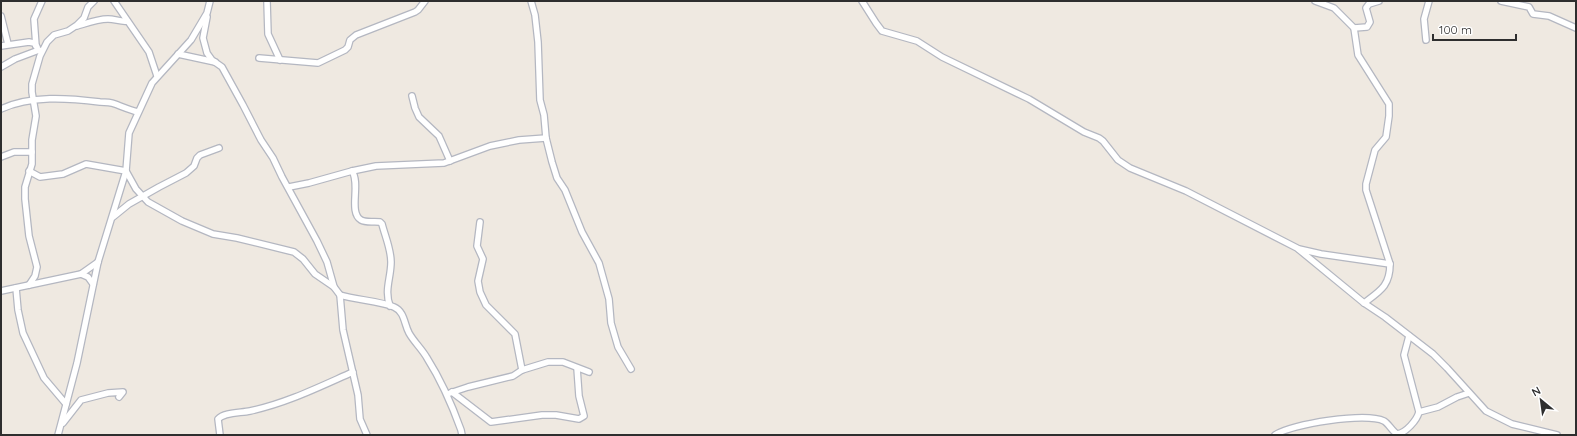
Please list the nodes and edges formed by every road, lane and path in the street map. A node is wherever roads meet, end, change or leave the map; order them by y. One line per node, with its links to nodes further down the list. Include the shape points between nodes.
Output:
1 (42, 1): 23 (street, via 34,19)
2 (94, 1): 17 (street, via 84,18)
3 (114, 1): 16 (street)
4 (210, 1): 14 (street)
5 (267, 1): 26 (street, via 268,34)
6 (424, 1): 26 (street, via 417,11 356,35 345,50 324,62)
7 (531, 1): 34 (street, via 538,42 540,95)
8 (862, 1): 48 (street, via 882,31 917,41 942,57 1098,138 1118,160 1130,168 1186,191)
9 (1315, 1): 18 (street, via 1334,8)
10 (1379, 1): 13 (street)
11 (1429, 1): 20 (street, via 1424,19)
12 (1501, 1): 19 (street, via 1529,7 1533,14 1549,16)
13 (1367, 3): 18 (street, via 1369,26)
14 (207, 13): 24 (street, via 191,40); 27 (street, via 205,48)
15 (1, 16): 21 (street)
16 (127, 20): 17 (street, via 122,22 105,19); 29 (street, via 150,52)
17 (75, 26): 23 (street, via 54,35)
18 (1354, 28): 50 (street, via 1358,55 1389,104 1386,137 1375,150 1366,190)
19 (1576, 28)
20 (1426, 40)
21 (8, 44): 22 (street); 23 (street, via 29,42)
22 (1, 46)
23 (39, 50): 28 (street); 31 (street, via 32,84)
24 (178, 54): 27 (street); 29 (street)
25 (259, 58): 26 (street)
26 (280, 60)
27 (217, 62): 42 (street, via 222,66)
28 (1, 67)
29 (157, 76): 33 (street)
30 (412, 96): 38 (street, via 419,117 439,136)
31 (33, 100): 32 (street); 33 (street, via 113,103); 36 (street, via 36,116)
32 (1, 109)
33 (138, 112): 39 (street, via 129,134)
34 (546, 138): 38 (street, via 490,146); 62 (street, via 558,178 598,263 609,299 611,323 618,347)
35 (219, 148): 43 (street, via 200,155 192,169)
36 (32, 152): 37 (street, via 14,152); 41 (street)
37 (1, 158)
38 (450, 161): 40 (street)
39 (126, 170): 41 (street, via 86,164 63,174 40,177); 43 (street); 46 (street)
40 (352, 170): 42 (street); 59 (street, via 356,180 354,200 358,217 363,221 382,224 391,262 387,298)
41 (29, 171): 53 (street, via 25,200 29,236 37,267)
42 (289, 187): 54 (street, via 317,241)
43 (143, 197): 44 (street); 45 (street)
44 (135, 201): 45 (street); 46 (street)
45 (148, 202): 54 (street, via 204,231 294,252 315,274)
46 (113, 217): 49 (street)
47 (480, 222): 63 (street, via 477,246 483,259 478,281 480,292 486,305 515,334)
48 (1297, 248): 50 (street); 58 (street)
49 (98, 262): 51 (street); 52 (street)
50 (1390, 264): 58 (street, via 1388,281)
51 (81, 274): 52 (street); 53 (street)
52 (94, 284): 70 (street)
53 (29, 285): 55 (street)
54 (334, 287): 57 (street)
55 (16, 288): 56 (street); 70 (street, via 23,333 44,378)
56 (1, 291)
57 (340, 295): 59 (street); 64 (street, via 343,330)
58 (1364, 303): 60 (street)
59 (390, 306): 68 (street, via 400,312 408,332 427,358)
60 (1409, 336): 67 (street, via 1447,368); 71 (street, via 1404,355)
61 (577, 368): 63 (street, via 563,362 548,362); 65 (street); 66 (street, via 579,396 584,416 580,419 542,415 491,422)
62 (631, 369)
63 (522, 370): 66 (street, via 513,376)
64 (353, 372): 74 (street, via 300,396 251,411 222,416 218,420); 75 (street, via 360,419)
65 (588, 372)
66 (452, 392): 68 (street)
67 (1469, 393): 71 (street, via 1438,407); 78 (street, via 1486,411 1497,417 1512,424)
68 (446, 394): 76 (street)
69 (120, 397): 72 (street, via 123,392 81,400)
70 (66, 404): 72 (street)
71 (1419, 412): 77 (street, via 1415,420 1400,434 1395,433 1383,421 1364,418 1312,423)
72 (60, 427): 73 (street)
73 (58, 435)
74 (220, 435)
75 (367, 435)
76 (462, 435)
77 (1275, 435)
78 (1557, 435)

